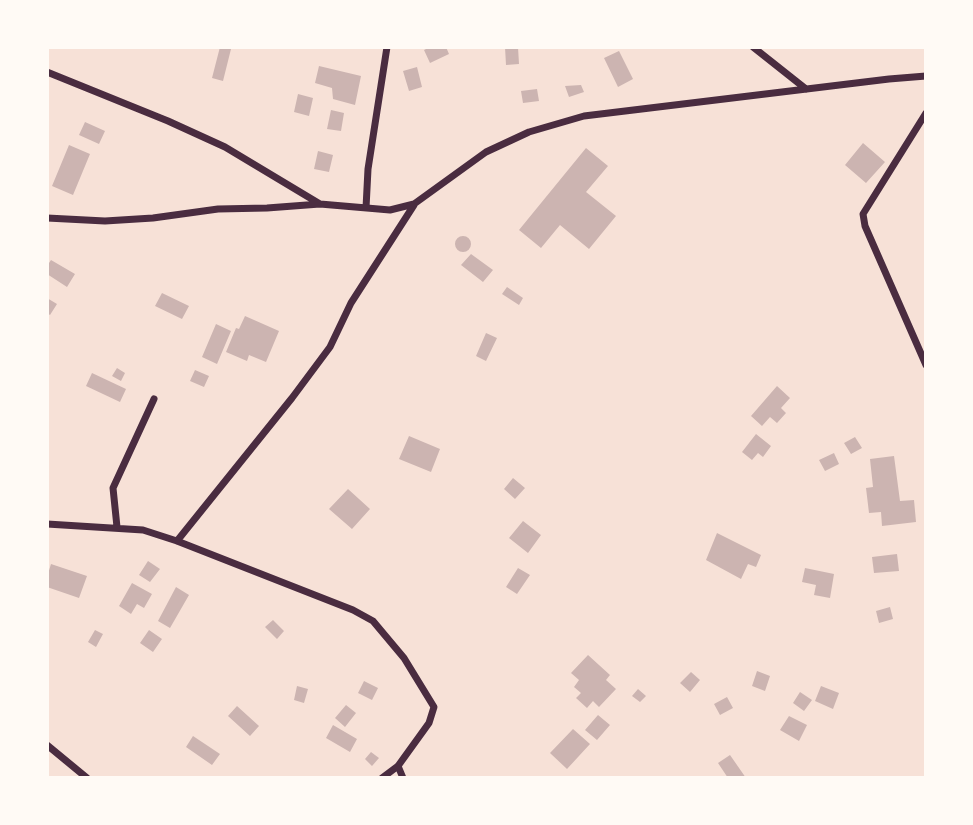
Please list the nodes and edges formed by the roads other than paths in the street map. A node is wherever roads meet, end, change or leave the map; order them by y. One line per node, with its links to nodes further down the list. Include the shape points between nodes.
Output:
1 (387, 47): 9 (street)
2 (753, 47): 5 (street)
3 (47, 72): 7 (street, via 225,147)
4 (926, 76): 5 (street)
5 (806, 89): 8 (street, via 584,116 529,132 486,152)
6 (926, 113): 11 (street, via 863,214 864,226)
7 (320, 204): 9 (street); 10 (street, via 105,221)
8 (414, 204): 9 (street, via 390,210); 15 (street, via 351,303 330,347)
9 (366, 208)
10 (47, 218)
11 (926, 365)
12 (154, 399): 14 (street, via 113,488)
13 (47, 524): 14 (street)
14 (117, 527): 15 (street)
15 (177, 541): 17 (street, via 353,610 382,629 433,706 429,723)
16 (47, 745): 18 (street)
17 (398, 766): 19 (street); 20 (street)
18 (87, 778)
19 (382, 778)
20 (403, 778)

